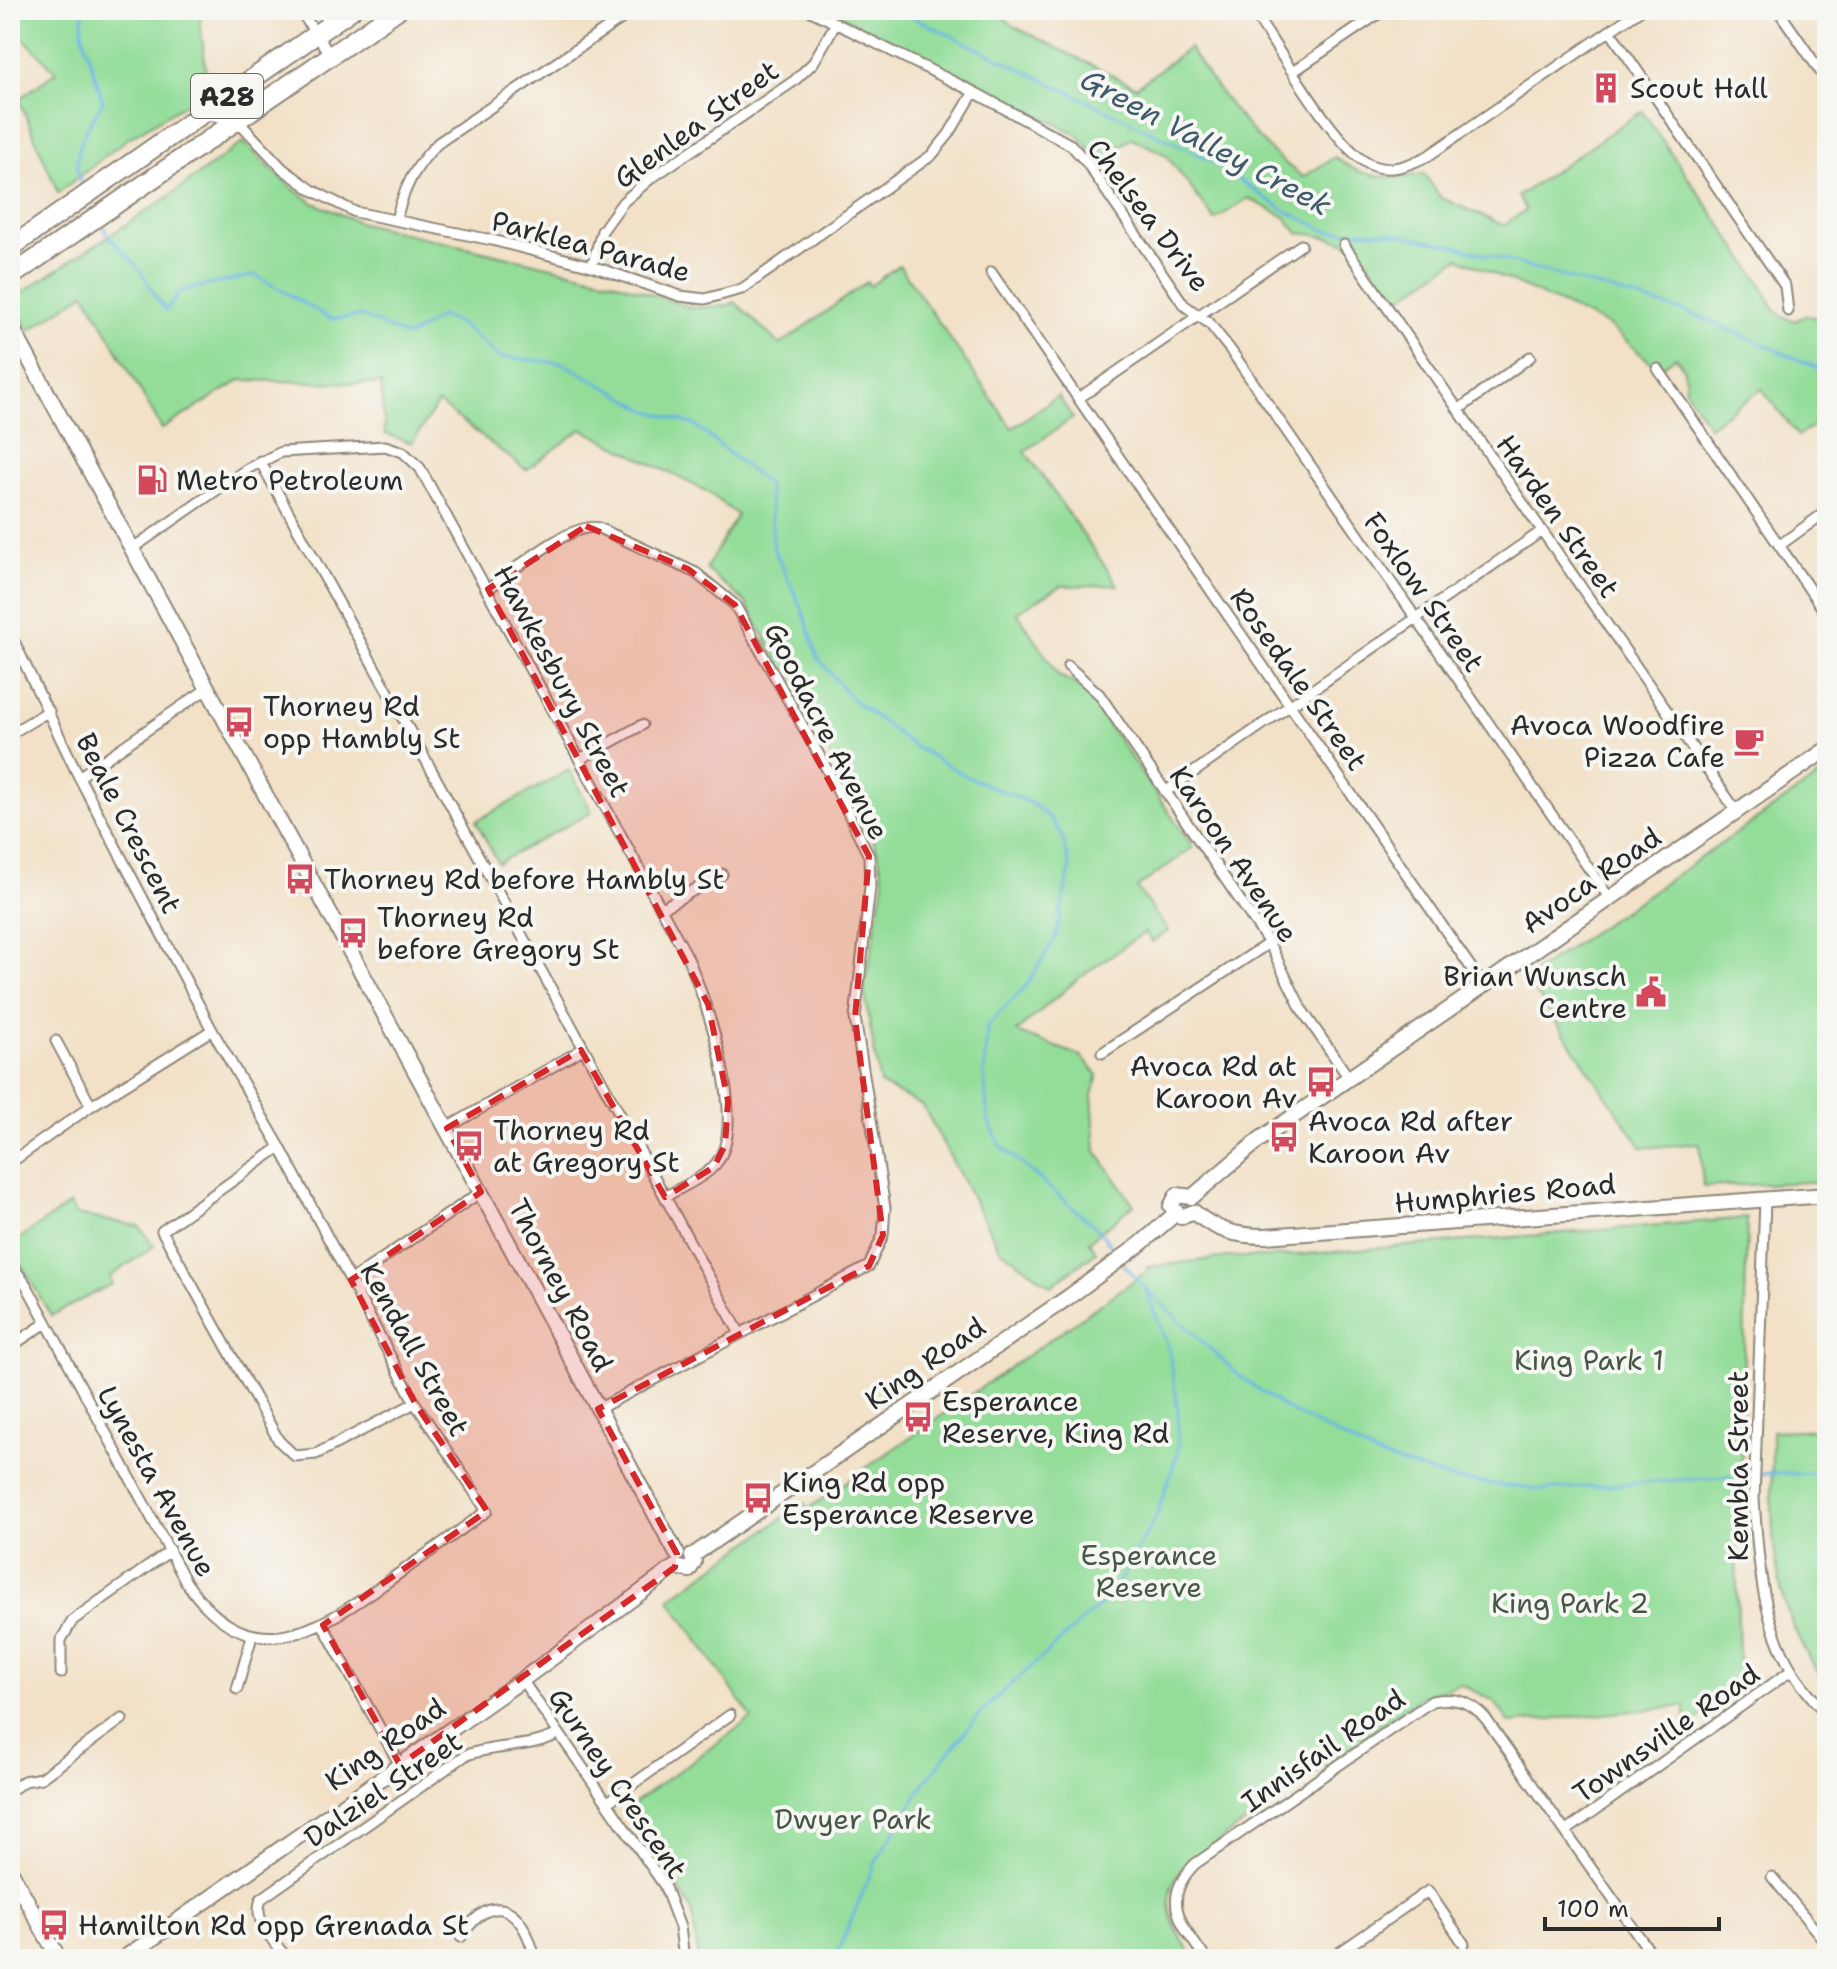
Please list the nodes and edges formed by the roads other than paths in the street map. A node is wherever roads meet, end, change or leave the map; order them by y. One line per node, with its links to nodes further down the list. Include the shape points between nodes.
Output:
1 (300, 10): 12 (street)
2 (351, 10): 12 (highway, A28)
3 (397, 10): 13 (highway, A28)
4 (634, 10): 19 (street, via 438,143 404,188)
5 (809, 10): 10 (street, Chelsea Drive)
6 (1252, 10): 14 (street)
7 (1384, 10): 14 (street)
8 (1640, 10): 11 (street)
9 (1778, 10): 15 (street)
10 (836, 23): 16 (street, Chelsea Drive); 23 (street, Glenlea Street, via 813,63 794,81 623,202 602,231)
11 (1610, 31): 14 (street, via 1428,156 1390,169 1369,165 1345,145); 26 (street, via 1785,286)
12 (316, 34): 13 (street); 17 (highway, A28)
13 (330, 55): 18 (highway, A28)
14 (1294, 71)
15 (1827, 81)
16 (974, 92): 23 (street, Parklea Parade, via 932,155 742,289 705,299 680,296); 27 (street, Chelsea Drive, via 1071,145 1184,305)
17 (202, 113): 18 (street); 22 (highway, A28)
18 (238, 121): 19 (street, Parklea Parade, via 283,169 312,190 355,212); 25 (highway, A28)
19 (396, 220): 23 (street, Parklea Parade)
20 (1301, 245): 27 (street)
21 (1344, 245): 32 (street, Harden Street)
22 (10, 248)
23 (592, 266)
24 (991, 272): 31 (street, Rosedale Street)
25 (10, 277)
26 (1788, 311)
27 (1198, 315): 31 (street); 40 (street, Foxlow Street, via 1232,352)
28 (10, 324): 37 (main road, Thorney Road)
29 (1530, 357): 32 (street)
30 (1658, 369): 36 (street)
31 (1079, 398): 44 (street, Rosedale Street)
32 (1458, 410): 35 (street, Harden Street)
33 (260, 461): 37 (street, Hawkesbury Street); 38 (street, Hawkesbury Street, via 281,452 378,445 403,452 425,476); 60 (street, via 466,830)
34 (1827, 511): 36 (street)
35 (1542, 531): 40 (street); 52 (street, Harden Street)
36 (1780, 545): 39 (street)
37 (133, 548): 43 (main road, Thorney Road)
38 (488, 589): 49 (street, Hawkesbury Street); 77 (street, Goodacre Avenue, via 586,524 688,569 735,605 869,856 855,1018 885,1208 883,1235 869,1266)
39 (1827, 615)
40 (1416, 619): 44 (street); 54 (street, Foxlow Street)
41 (10, 633): 45 (street, Beale Crescent)
42 (1068, 666): 51 (street, Karoon Avenue, via 1099,694)
43 (208, 688): 50 (street); 64 (main road, Thorney Road)
44 (1290, 704): 51 (street); 57 (street, Rosedale Street)
45 (49, 711): 47 (street); 50 (street, Beale Crescent)
46 (642, 725): 49 (street)
47 (10, 734)
48 (1827, 749): 52 (main road, Avoca Road)
49 (580, 759): 55 (street, Hawkesbury Street)
50 (79, 777): 58 (street, Beale Crescent)
51 (1165, 792): 56 (street, Karoon Avenue)
52 (1737, 812): 54 (main road, Avoca Road)
53 (722, 874): 55 (street)
54 (1610, 899): 57 (main road, Avoca Road)
55 (661, 909): 69 (street, Hawkesbury Street, via 708,1004 728,1101 725,1145 714,1167)
56 (1269, 943): 61 (street); 62 (street, Karoon Avenue, via 1302,1010)
57 (1483, 985): 62 (main road, Avoca Road)
58 (212, 1030): 63 (street); 65 (street, Kendall Street)
59 (56, 1041): 63 (street)
60 (581, 1050): 64 (street); 69 (street)
61 (1102, 1053)
62 (1349, 1078): 71 (main road, Avoca Road, via 1259,1140)
63 (91, 1106): 66 (street)
64 (447, 1128): 67 (main road, Thorney Road)
65 (280, 1147): 75 (street, Kendall Street); 79 (street, via 162,1231 279,1441 295,1456 316,1454)
66 (10, 1163)
67 (481, 1192): 75 (street); 80 (main road, Thorney Road)
68 (1827, 1195): 70 (main road, Humphries Road)
69 (665, 1197): 77 (street)
70 (1765, 1200): 71 (main road, Humphries Road, via 1265,1236 1233,1235 1209,1224); 85 (street, Kembla Street, via 1754,1499 1764,1601)
71 (1193, 1204): 72 (main road, via 1185,1217); 72 (main road, Avoca Road, via 1177,1195 1171,1206)
72 (1175, 1214): 74 (main road, Avoca Road)
73 (10, 1262): 76 (street, Lynesta Avenue)
74 (1109, 1267): 82 (main road, King Road)
75 (351, 1280): 79 (street, Kendall Street)
76 (46, 1323): 78 (street); 81 (street, Lynesta Avenue)
77 (739, 1332): 80 (street, Goodacre Avenue)
78 (10, 1347)
79 (415, 1403): 83 (street, Kendall Street, via 487,1511)
80 (598, 1409): 82 (main road, Thorney Road)
81 (170, 1551): 84 (street, Lynesta Avenue, via 201,1604 222,1623); 86 (street, via 73,1620 61,1640)
82 (681, 1559): 87 (main road, King Road)
83 (323, 1625): 84 (street, Lynesta Avenue, via 297,1635); 93 (street)
84 (252, 1636): 88 (street)
85 (1792, 1670): 90 (street, Kembla Street); 96 (street, Townsville Road)
86 (61, 1673)
87 (522, 1680): 92 (street, Gurney Crescent); 93 (main road, King Road)
88 (237, 1689)
89 (730, 1715): 95 (street)
90 (1827, 1716)
91 (122, 1719): 94 (street, via 41,1778)
92 (558, 1734): 95 (street, Gurney Crescent); 104 (street, Dalziel Street, via 539,1744 466,1755 261,1899 259,1920)
93 (400, 1765): 103 (main road, King Road)
94 (10, 1791)
95 (608, 1802): 106 (street, Gurney Crescent, via 664,1885 680,1927)
96 (1566, 1831): 107 (street, Innisfail Road, via 1476,1707 1461,1700 1432,1701 1183,1877 1177,1913); 109 (street, Innisfail Road)
97 (10, 1870): 102 (main road)
98 (1772, 1877): 101 (street)
99 (461, 1937): 105 (street, via 478,1915 503,1907 523,1927)
100 (1464, 1944): 108 (street, via 1428,1891)
101 (1827, 1944)
102 (59, 1959)
103 (123, 1959)
104 (287, 1959)
105 (535, 1959)
106 (684, 1959)
107 (1206, 1959)
108 (1330, 1959)
109 (1655, 1959)

